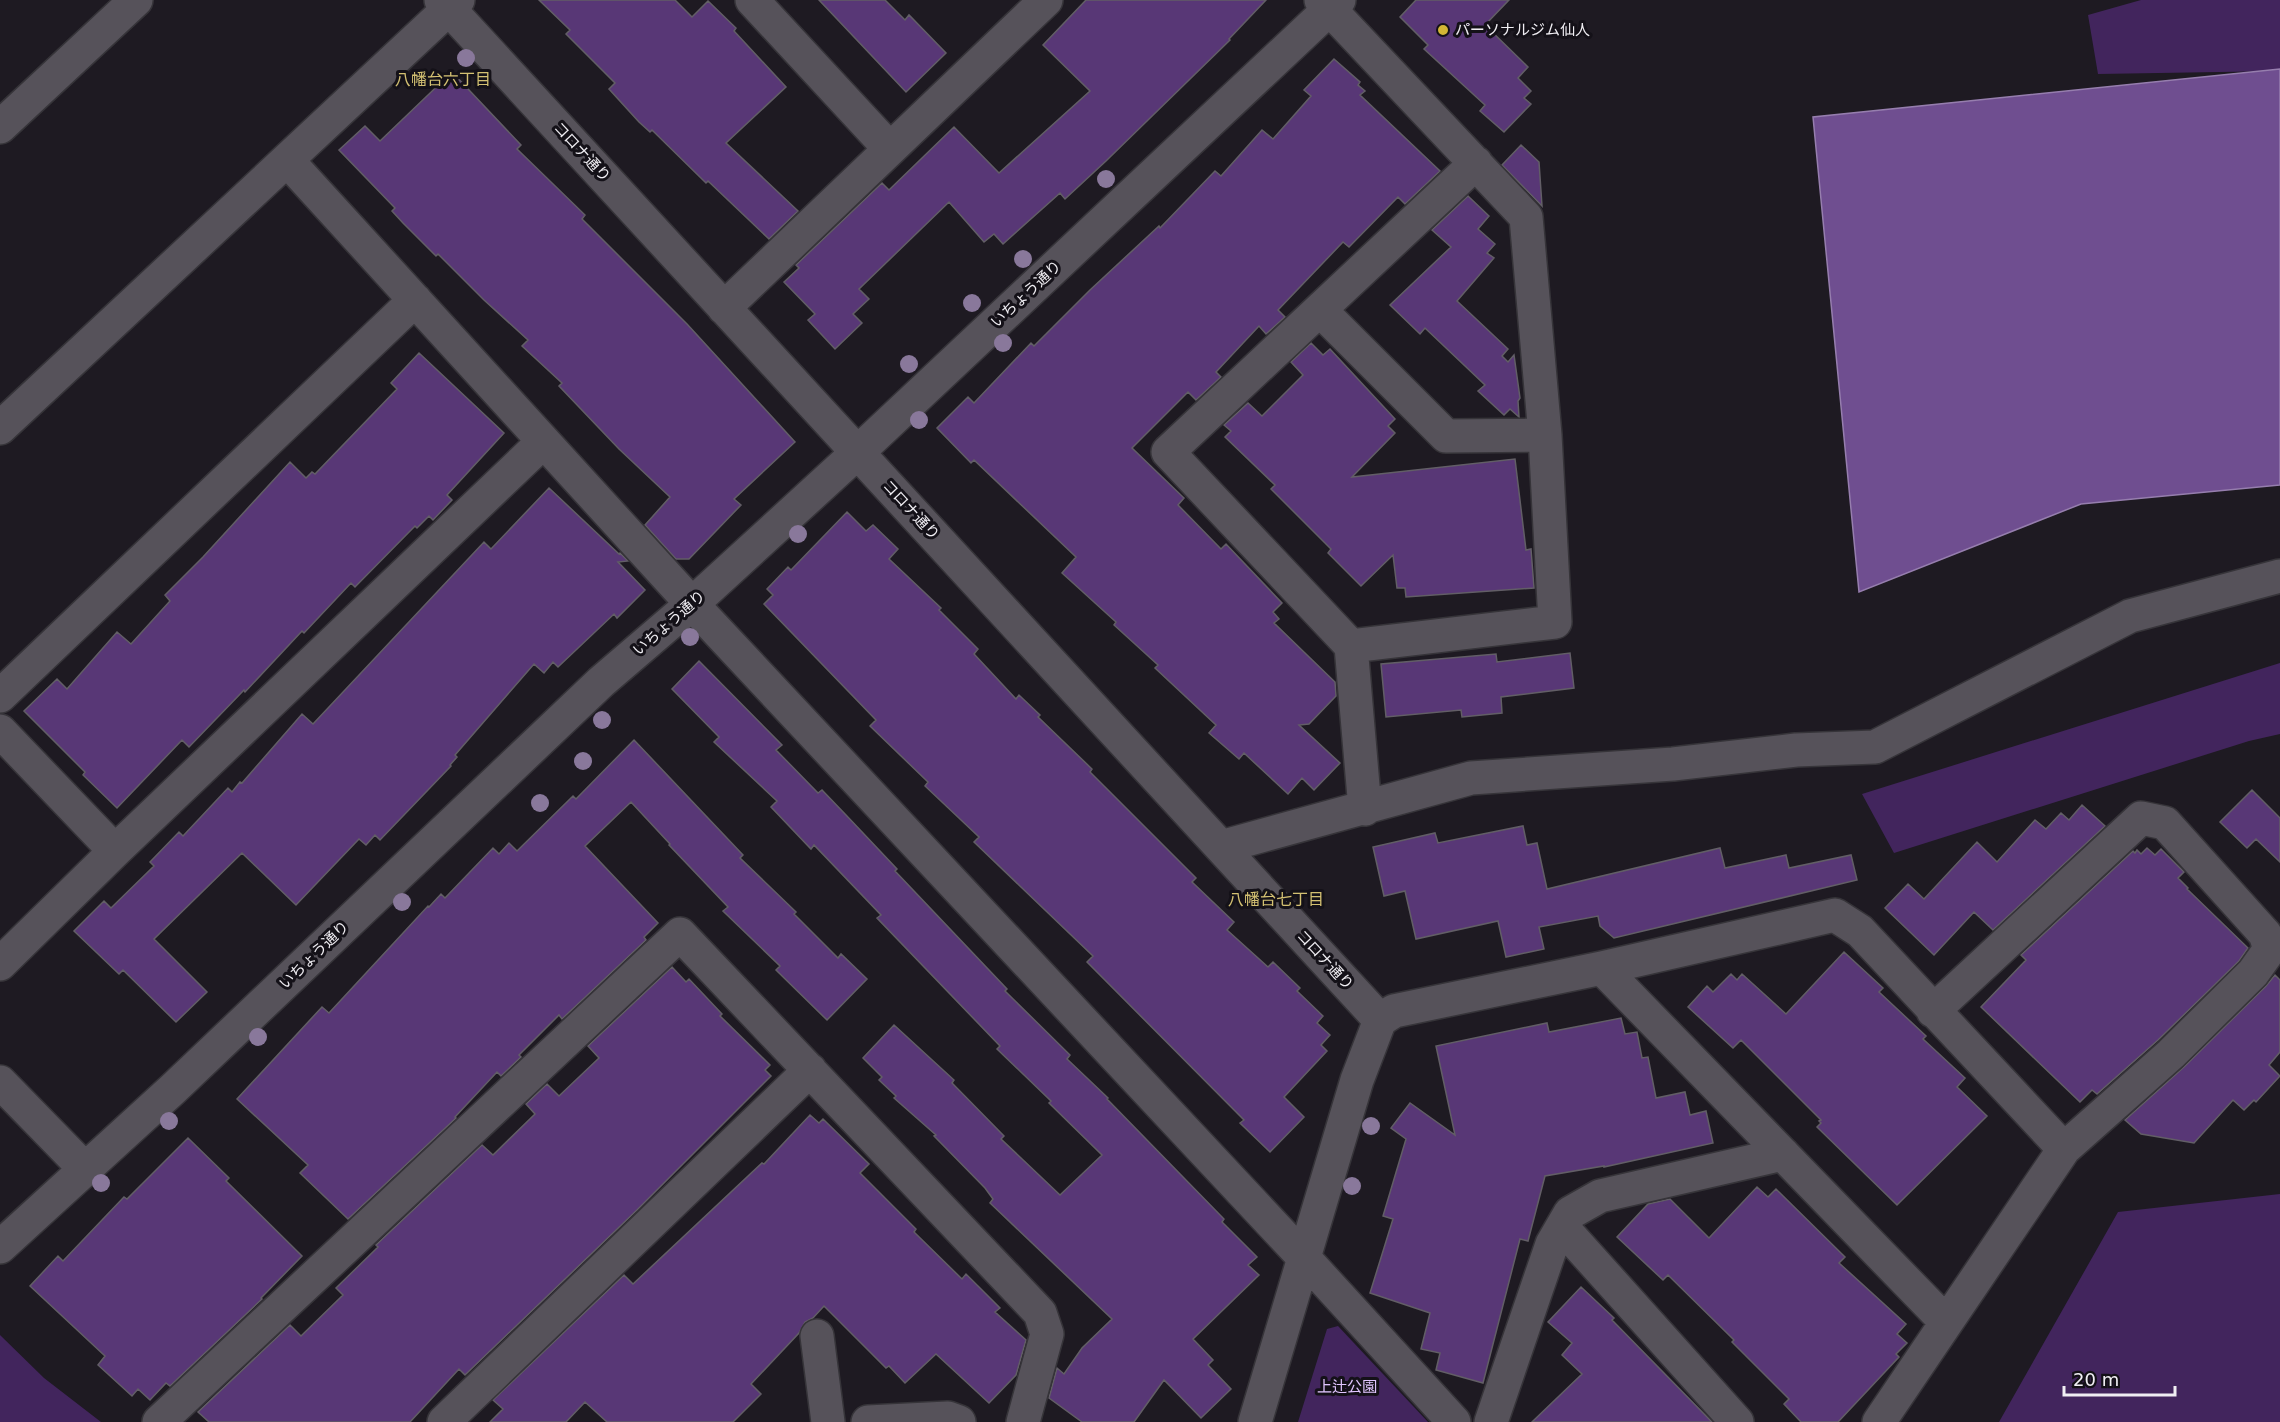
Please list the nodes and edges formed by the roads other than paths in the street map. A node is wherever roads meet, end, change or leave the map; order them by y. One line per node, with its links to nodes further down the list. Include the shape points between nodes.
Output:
1 (136, 0): 6 (street)
2 (752, 0): 7 (street)
3 (1041, 2): 7 (street)
4 (449, 3): 8 (street); 11 (street, コロナ通り)
5 (1330, 3): 9 (street); 16 (street, いちょう通り)
6 (0, 127)
7 (890, 149): 11 (street)
8 (286, 160): 10 (street); 13 (street)
9 (1476, 163): 12 (street); 14 (street, via 1526,217)
10 (415, 300): 15 (street); 20 (street)
11 (724, 308): 16 (street, コロナ通り)
12 (1321, 311): 14 (street, via 1446,436); 19 (street, via 1168,452)
13 (0, 428)
14 (1545, 435): 19 (street, via 1555,622)
15 (543, 441): 18 (street); 24 (street)
16 (858, 452): 18 (street, いちょう通り); 23 (street, コロナ通り)
17 (2280, 576): 22 (street, via 2130,616 1875,747 1796,750 1673,764 1471,778)
18 (692, 604): 33 (street, いちょう通り, via 601,682); 36 (street)
19 (1351, 646): 22 (street)
20 (0, 696)
21 (0, 731): 24 (street)
22 (1365, 808): 23 (street)
23 (1221, 847): 28 (street, コロナ通り)
24 (115, 851): 25 (street)
25 (0, 964)
26 (1602, 968): 27 (street, via 1835,915 1860,932); 28 (street, via 1394,1011); 32 (street)
27 (1933, 1011): 31 (street); 31 (street, via 2141,818 2165,823 2265,934 2270,949 2253,974)
28 (1380, 1020): 36 (street, via 1357,1080)
29 (810, 1070): 39 (street, via 680,934); 40 (street); 44 (street, via 1040,1313 1047,1334)
30 (0, 1082): 33 (street)
31 (2064, 1149): 37 (street)
32 (1783, 1154): 34 (street, via 1599,1196 1570,1213); 37 (street)
33 (84, 1169): 35 (street, いちょう通り)
34 (1562, 1227): 47 (street, via 1552,1244); 48 (street)
35 (0, 1247)
36 (1305, 1259): 45 (street); 46 (street)
37 (1946, 1322): 49 (street)
38 (817, 1336): 41 (street)
39 (159, 1422)
40 (444, 1422)
41 (828, 1422)
42 (868, 1422): 43 (street, via 948,1418)
43 (959, 1422)
44 (1023, 1422)
45 (1255, 1422)
46 (1454, 1422)
47 (1491, 1422)
48 (1737, 1422)
49 (1879, 1422)

